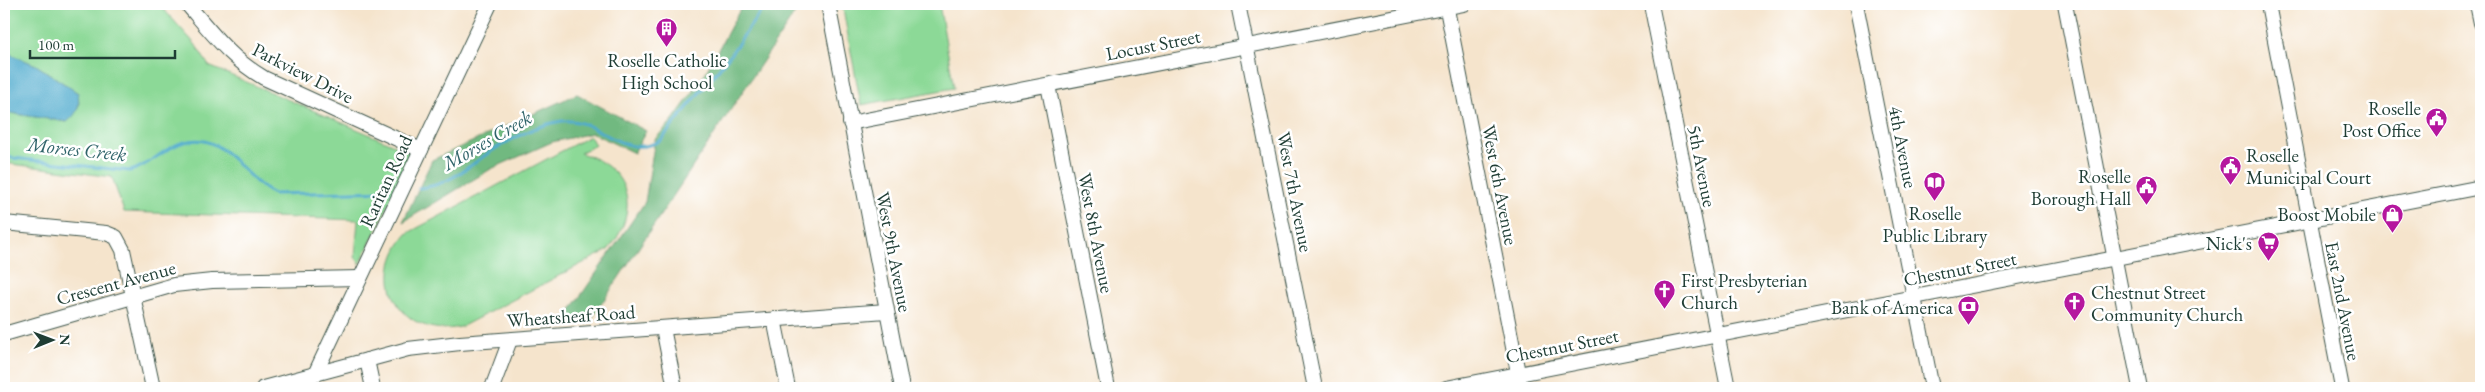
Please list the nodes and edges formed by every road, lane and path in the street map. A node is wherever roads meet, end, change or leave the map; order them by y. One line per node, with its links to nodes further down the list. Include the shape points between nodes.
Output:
1 (187, 4): 16 (street, Parkview Drive, via 245,67)
2 (490, 4): 16 (street, Raritan Road)
3 (828, 4): 15 (street, West 9th Avenue)
4 (1238, 4): 13 (street, West 7th Avenue)
5 (1464, 4): 11 (street, Locust Street)
6 (1651, 4): 28 (street, 5th Avenue)
7 (1856, 4): 23 (street, 4th Avenue)
8 (2065, 4): 20 (street)
9 (2268, 4): 18 (street, East 2nd Avenue)
10 (2477, 4): 12 (street)
11 (1446, 5): 13 (street, Locust Street); 32 (street, West 6th Avenue)
12 (2481, 23)
13 (1247, 46): 14 (street, Locust Street); 41 (street, West 7th Avenue)
14 (1048, 85): 15 (street, Locust Street); 40 (street, West 8th Avenue)
15 (850, 123): 24 (street, West 9th Avenue)
16 (421, 150): 21 (street, Raritan Road)
17 (2481, 187): 18 (street, Chestnut Street)
18 (2308, 221): 20 (street, Chestnut Street); 47 (street, East 2nd Avenue)
19 (4, 223): 22 (street, via 106,233 116,237)
20 (2114, 257): 23 (street, Chestnut Street); 46 (street)
21 (360, 278): 22 (street, Crescent Avenue, via 212,281 174,285); 31 (street, Raritan Road)
22 (134, 296): 27 (street, Crescent Avenue); 33 (street)
23 (1914, 297): 28 (street, Chestnut Street); 45 (street, 4th Avenue)
24 (886, 311): 25 (street, Wheatsheaf Road); 39 (street, West 9th Avenue)
25 (774, 319): 26 (street, Wheatsheaf Road); 38 (street)
26 (663, 328): 29 (street, Wheatsheaf Road); 37 (street)
27 (4, 334)
28 (1718, 335): 32 (street, Chestnut Street); 44 (street, 5th Avenue)
29 (510, 340): 30 (street, Wheatsheaf Road, via 408,349); 36 (street)
30 (367, 360): 31 (street, Wheatsheaf Road); 35 (street)
31 (315, 374): 34 (street, Wheatsheaf Road)
32 (1518, 374): 42 (street, Chestnut Street); 43 (street, West 6th Avenue)
33 (153, 388)
34 (264, 388)
35 (373, 388)
36 (492, 388)
37 (675, 388)
38 (788, 388)
39 (902, 388)
40 (1108, 388)
41 (1315, 388)
42 (1446, 388)
43 (1521, 388)
44 (1728, 388)
45 (1932, 388)
46 (2140, 388)
47 (2342, 388)

